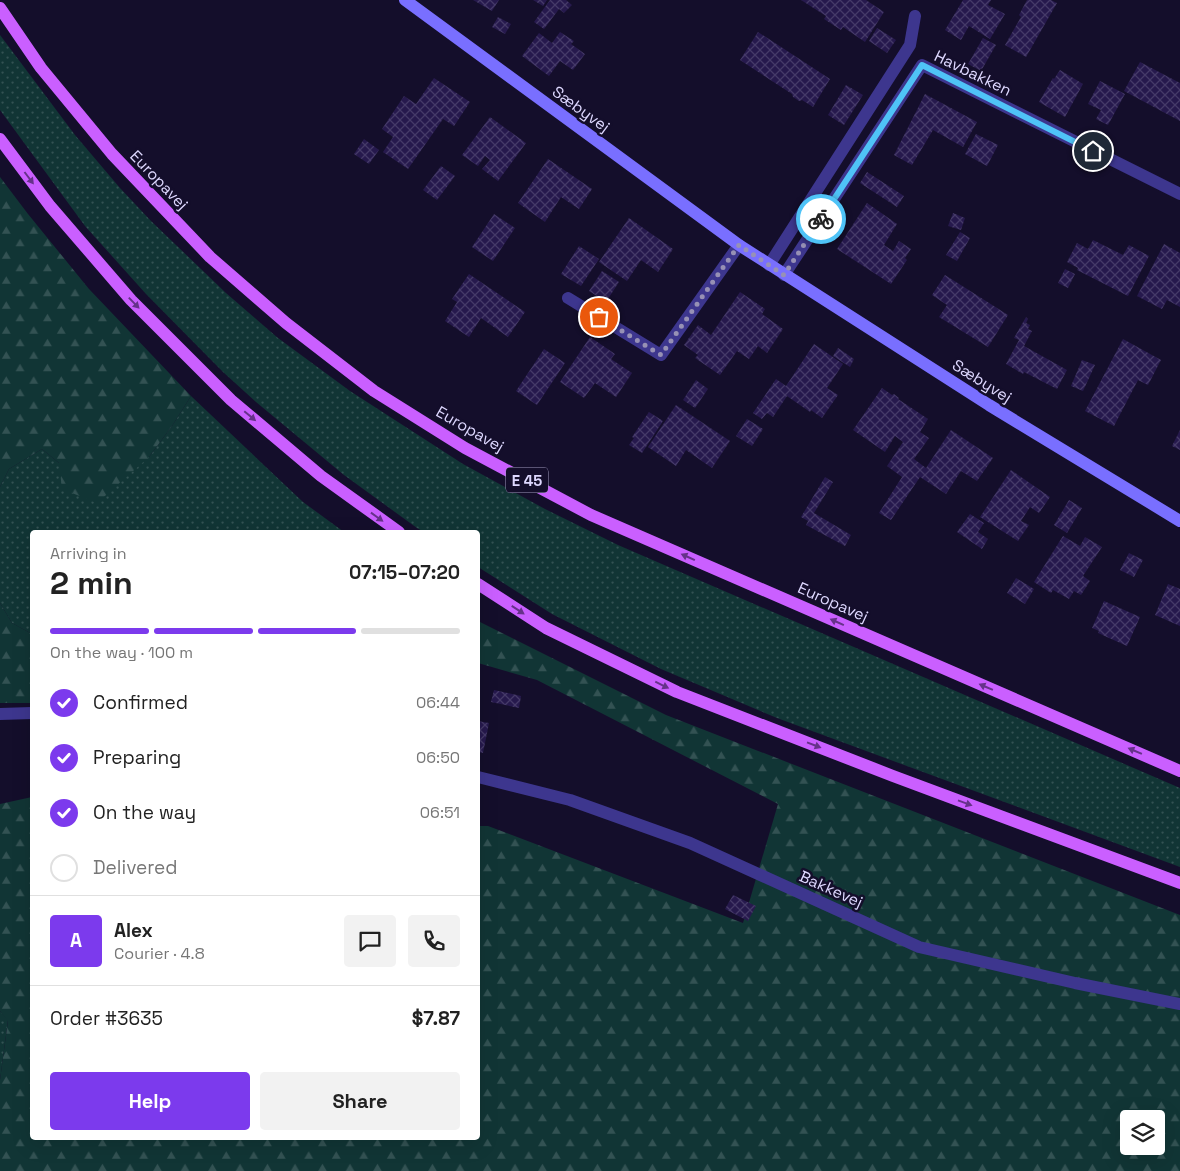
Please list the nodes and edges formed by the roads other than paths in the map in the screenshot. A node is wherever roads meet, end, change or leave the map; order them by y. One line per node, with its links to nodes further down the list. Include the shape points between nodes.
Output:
1 (405, 0): 6 (street, Sæbyvej)
2 (0, 8): 15 (main road, Europavej / E 45, one-way to 2, via 591,515 465,448 374,391 286,323 210,257 112,154 42,68)
3 (915, 16): 7 (street, via 910,45)
4 (0, 140): 11 (main road, one-way to 11, via 50,206 131,300 231,400 321,476)
5 (1180, 194): 8 (street, Havbakken, via 922,65)
6 (739, 245): 7 (street, Sæbyvej); 9 (street, via 661,355)
7 (769, 265): 8 (street, Sæbyvej)
8 (784, 275): 10 (street, Sæbyvej)
9 (568, 298)
10 (1180, 521)
11 (396, 530)
12 (480, 585): 17 (main road, one-way to 17, via 546,628 677,692)
13 (30, 713): 14 (street)
14 (0, 714)
15 (1180, 771)
16 (480, 778): 18 (street, Bakkevej, via 570,800 690,843 919,947)
17 (1180, 882)
18 (1180, 1004)

